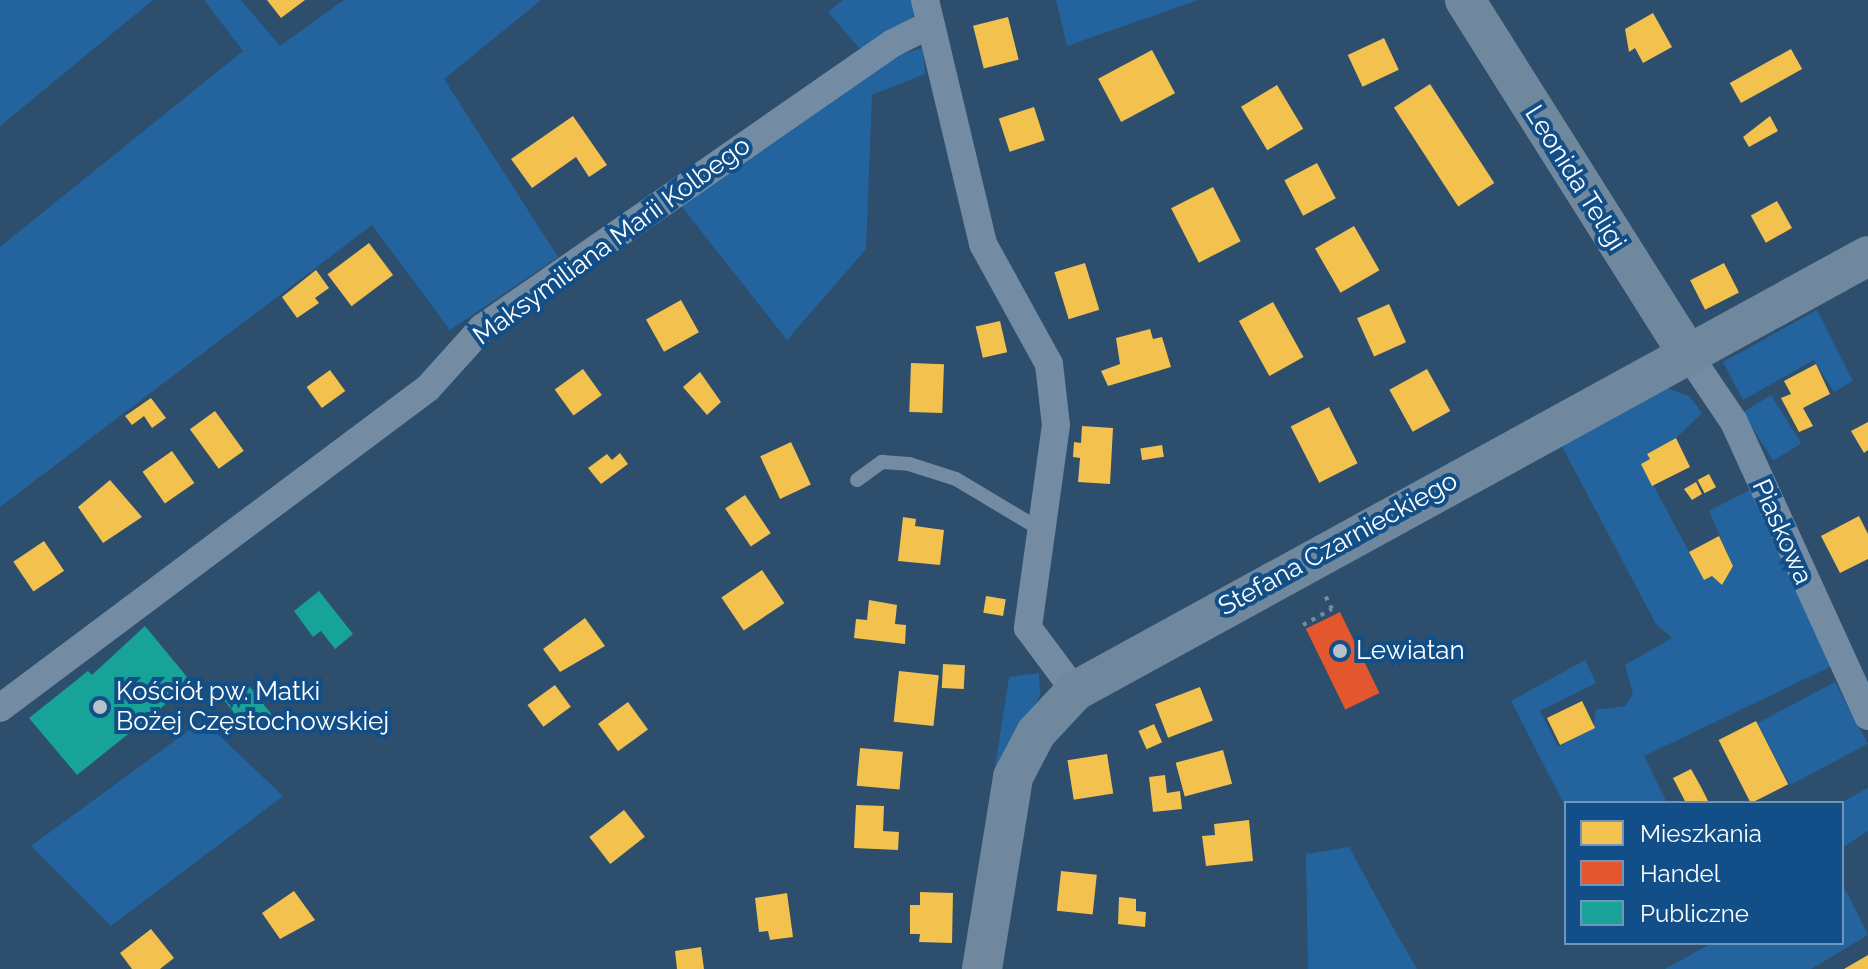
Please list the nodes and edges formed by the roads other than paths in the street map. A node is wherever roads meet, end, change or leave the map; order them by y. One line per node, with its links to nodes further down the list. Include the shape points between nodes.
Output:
1 (1465, 0): 4 (street, Leonida Teligi)
2 (928, 12): 6 (street, via 983,244 1049,364 1056,425); 8 (street, Maksymiliana Marii Kolbego, via 893,43 482,328 428,388)
3 (1868, 256): 4 (street, Stefana Czarnieckiego)
4 (1688, 354): 7 (street, Stefana Czarnieckiego); 9 (street, Piaskowa, via 1734,422)
5 (857, 480): 6 (lane, via 882,462 909,464 956,479)
6 (1043, 531): 7 (street, via 1028,628)
7 (1075, 691): 10 (street, Stefana Czarnieckiego, via 1036,733 1013,777)
8 (0, 708)
9 (1868, 716)
10 (982, 969)

